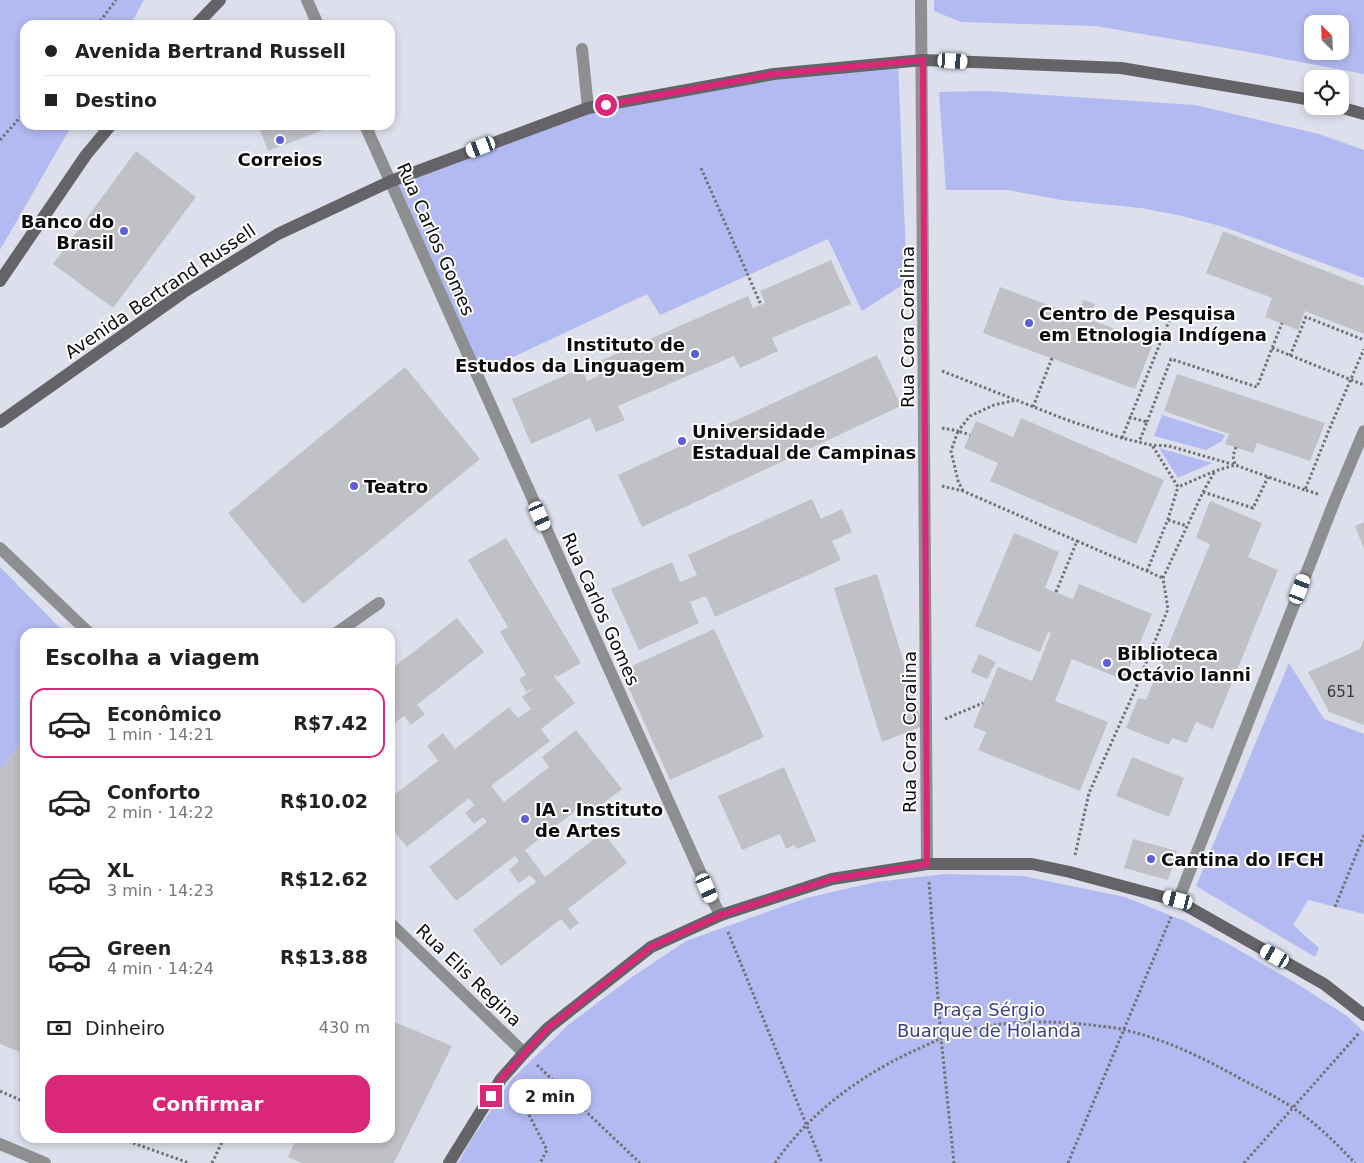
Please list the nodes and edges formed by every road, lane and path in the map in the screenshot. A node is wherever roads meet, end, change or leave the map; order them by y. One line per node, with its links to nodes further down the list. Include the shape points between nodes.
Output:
1 (116, 0): 5 (path)
2 (220, 0): 6 (street)
3 (307, 0): 7 (street)
4 (921, 0): 9 (street, Rua Cora Coralina)
5 (100, 20)
6 (201, 20)
7 (316, 20)
8 (582, 49): 11 (street)
9 (923, 60): 10 (street, Avenida Bertrand Russell, via 1121,68); 11 (street, Avenida Bertrand Russell, via 774,74); 29 (street, Rua Cora Coralina)
10 (1304, 99)
11 (588, 108): 19 (street, Avenida Bertrand Russell)
12 (1349, 110): 13 (street)
13 (1364, 114)
14 (20, 118): 17 (path)
15 (107, 130): 20 (street, via 86,155)
16 (367, 130): 19 (street, Rua Carlos Gomes)
17 (0, 140)
18 (702, 168): 21 (path)
19 (391, 181): 35 (street, Avenida Bertrand Russell, via 278,234 184,292); 70 (street, Rua Carlos Gomes)
20 (0, 281)
21 (761, 305)
22 (1171, 316): 34 (path)
23 (1282, 323): 25 (path)
24 (1364, 340): 27 (path, via 1306,317)
25 (1272, 348): 27 (path); 36 (path, via 1257,387 1171,359)
26 (1364, 349): 30 (path)
27 (1290, 356): 30 (path)
28 (1052, 358): 33 (path)
29 (924, 366): 32 (path); 47 (street, Rua Cora Coralina)
30 (1350, 379): 31 (path); 49 (path)
31 (1364, 384)
32 (1016, 400): 33 (path); 37 (path, via 994,405 970,416)
33 (1032, 406): 40 (path)
34 (1129, 417): 36 (path); 40 (path)
35 (0, 422)
36 (1147, 422): 41 (path)
37 (958, 431): 39 (path); 50 (path, via 951,451)
38 (1364, 431): 52 (street)
39 (970, 436)
40 (1122, 438): 41 (path)
41 (1139, 442): 42 (path)
42 (1151, 445): 44 (path, via 1169,446); 48 (path)
43 (1236, 447): 44 (path)
44 (1235, 465): 45 (path); 46 (path)
45 (1215, 471): 48 (path); 51 (path)
46 (1268, 477): 49 (path); 51 (path, via 1253,508)
47 (925, 481): 50 (path); 64 (street, Rua Cora Coralina)
48 (1178, 486): 53 (path)
49 (1305, 490): 52 (path)
50 (963, 491): 55 (path)
51 (1203, 492): 54 (path)
52 (1335, 500): 68 (street)
53 (1168, 520): 54 (path); 57 (path)
54 (1186, 526): 58 (path)
55 (1077, 541): 57 (path); 59 (path)
56 (0, 548): 61 (street)
57 (1147, 571): 58 (path)
58 (1163, 578): 67 (path, via 1168,609 1089,793)
59 (1056, 592)
60 (379, 603): 62 (street)
61 (84, 628)
62 (344, 628)
63 (983, 703): 64 (path)
64 (926, 729): 66 (street, Rua Cora Coralina)
65 (1364, 835): 69 (path)
66 (927, 864): 67 (street, via 1032,864); 70 (street, via 832,879); 75 (path)
67 (1070, 872): 68 (street)
68 (1178, 900): 72 (street, via 1324,984); 74 (path)
69 (1335, 907)
70 (721, 915): 76 (street, via 651,947 548,1028); 81 (path)
71 (395, 929): 76 (street, Rua Elis Regina)
72 (1364, 1015)
73 (1364, 1027): 80 (path)
74 (1124, 1029): 75 (path, via 1033,1021 958,1032); 80 (path, via 1198,1055); 94 (path)
75 (941, 1038): 81 (path, via 903,1055 861,1080); 93 (path)
76 (524, 1053): 77 (street); 90 (path)
77 (511, 1068): 88 (street); 89 (path, via 525,1108 547,1150)
78 (0, 1092): 79 (path)
79 (20, 1100)
80 (1292, 1107): 95 (path); 96 (path, via 1318,1126)
81 (807, 1125): 91 (path); 92 (path)
82 (133, 1143): 86 (path)
83 (222, 1143): 87 (path)
84 (0, 1144): 85 (street)
85 (45, 1163)
86 (189, 1163)
87 (212, 1163)
88 (449, 1163)
89 (540, 1163)
90 (640, 1163)
91 (775, 1163)
92 (822, 1163)
93 (954, 1163)
94 (1068, 1163)
95 (1244, 1163)
96 (1355, 1163)

